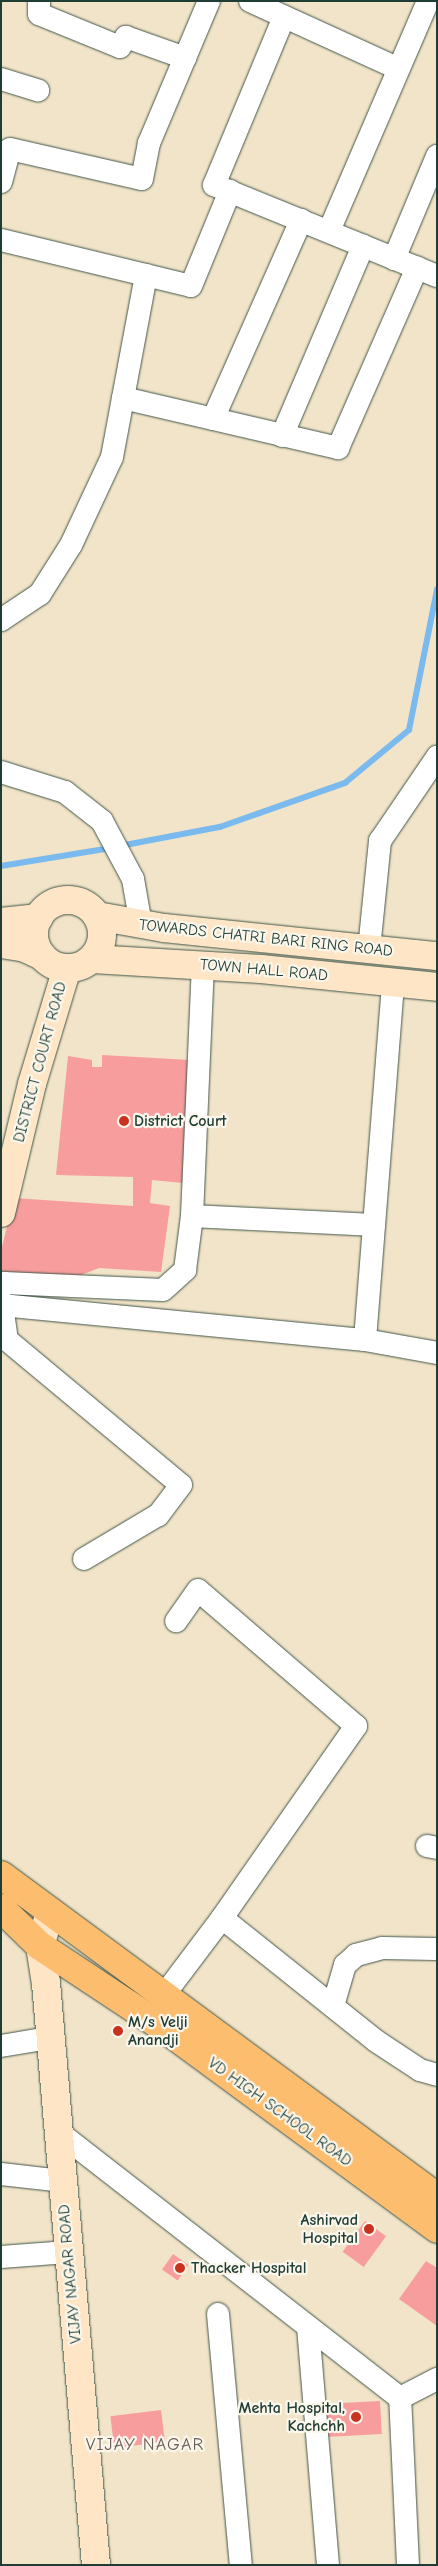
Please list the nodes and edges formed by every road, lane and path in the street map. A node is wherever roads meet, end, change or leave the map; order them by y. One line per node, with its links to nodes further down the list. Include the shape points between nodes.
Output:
1 (39, 1): 6 (street, via 39,14 120,47 126,37)
2 (209, 1): 6 (street)
3 (250, 1): 5 (street)
4 (428, 1): 7 (street)
5 (279, 10): 7 (street); 12 (street, via 214,185)
6 (185, 58): 11 (street, via 150,143 142,178 10,149)
7 (397, 68): 14 (street)
8 (1, 79): 9 (street)
9 (38, 90)
10 (437, 156): 17 (street)
11 (1, 182)
12 (230, 192): 13 (street); 19 (street, via 192,286)
13 (301, 220): 14 (street); 21 (street)
14 (329, 231): 16 (street)
15 (1, 240): 19 (street)
16 (363, 246): 17 (street); 22 (street)
17 (394, 259): 18 (street)
18 (427, 272): 22 (street, via 338,448)
19 (146, 275): 20 (street)
20 (123, 398): 21 (street); 23 (street, via 112,457 71,545 40,594)
21 (213, 420): 22 (street)
22 (282, 436)
23 (1, 620)
24 (437, 757): 31 (street, via 380,840)
25 (1, 772): 29 (street, via 65,792 102,821 133,879)
26 (97, 916): 27 (street, via 82,903 62,901 53,904); 29 (street, TOWARDS CHATRI BARI RING ROAD); 33 (street, via 101,925 101,944)
27 (39, 918): 28 (street); 34 (street, via 35,937)
28 (1, 922)
29 (141, 925): 31 (street, TOWARDS CHATRI BARI RING ROAD)
30 (1, 944): 34 (street, via 25,948)
31 (369, 949): 32 (street, TOWARDS CHATRI BARI RING ROAD)
32 (437, 956)
33 (92, 959): 34 (street); 35 (street, TOWN HALL ROAD)
34 (53, 962): 38 (street, DISTRICT COURT ROAD); 39 (street, DISTRICT COURT ROAD, via 32,1084)
35 (203, 965): 36 (street, TOWN HALL ROAD); 40 (street)
36 (393, 982): 37 (street, TOWN HALL ROAD); 41 (street)
37 (437, 987)
38 (1, 1152)
39 (1, 1213)
40 (192, 1216): 41 (street); 42 (street, via 185,1270 163,1290 4,1283)
41 (374, 1225): 43 (street)
42 (2, 1299): 43 (street); 45 (street, via 7,1340 181,1485 158,1515)
43 (365, 1340): 44 (street)
44 (437, 1353)
45 (84, 1559)
46 (176, 1621): 50 (street, via 198,1590 356,1726)
47 (1, 1875): 49 (main road, VD HIGH SCHOOL ROAD)
48 (1, 1908): 53 (main road, VD HIGH SCHOOL ROAD)
49 (50, 1912): 51 (main road, VD HIGH SCHOOL ROAD); 53 (street, VIJAY NAGAR ROAD)
50 (222, 1918): 54 (street); 55 (street)
51 (75, 1930): 53 (street, VIJAY NAGAR ROAD); 54 (main road, VD HIGH SCHOOL ROAD)
52 (437, 1949): 55 (street, via 382,1948 356,1955 345,1965)
53 (51, 1953): 56 (street, VIJAY NAGAR ROAD, via 46,1983); 63 (main road, VD HIGH SCHOOL ROAD, via 161,2026)
54 (164, 1995): 62 (main road, VD HIGH SCHOOL ROAD)
55 (333, 2006): 58 (street, via 420,2070)
56 (49, 2038): 57 (street); 59 (street, VIJAY NAGAR ROAD)
57 (1, 2046)
58 (437, 2075)
59 (57, 2130): 61 (street, VIJAY NAGAR ROAD); 67 (street)
60 (1, 2174): 61 (street)
61 (62, 2181): 64 (street, VIJAY NAGAR ROAD)
62 (437, 2197)
63 (437, 2229)
64 (68, 2252): 65 (street); 70 (street, VIJAY NAGAR ROAD)
65 (1, 2257)
66 (218, 2314): 71 (street)
67 (308, 2327): 69 (street); 72 (street)
68 (437, 2379): 69 (street)
69 (400, 2398): 73 (street)
70 (96, 2565)
71 (241, 2565)
72 (328, 2565)
73 (408, 2565)

